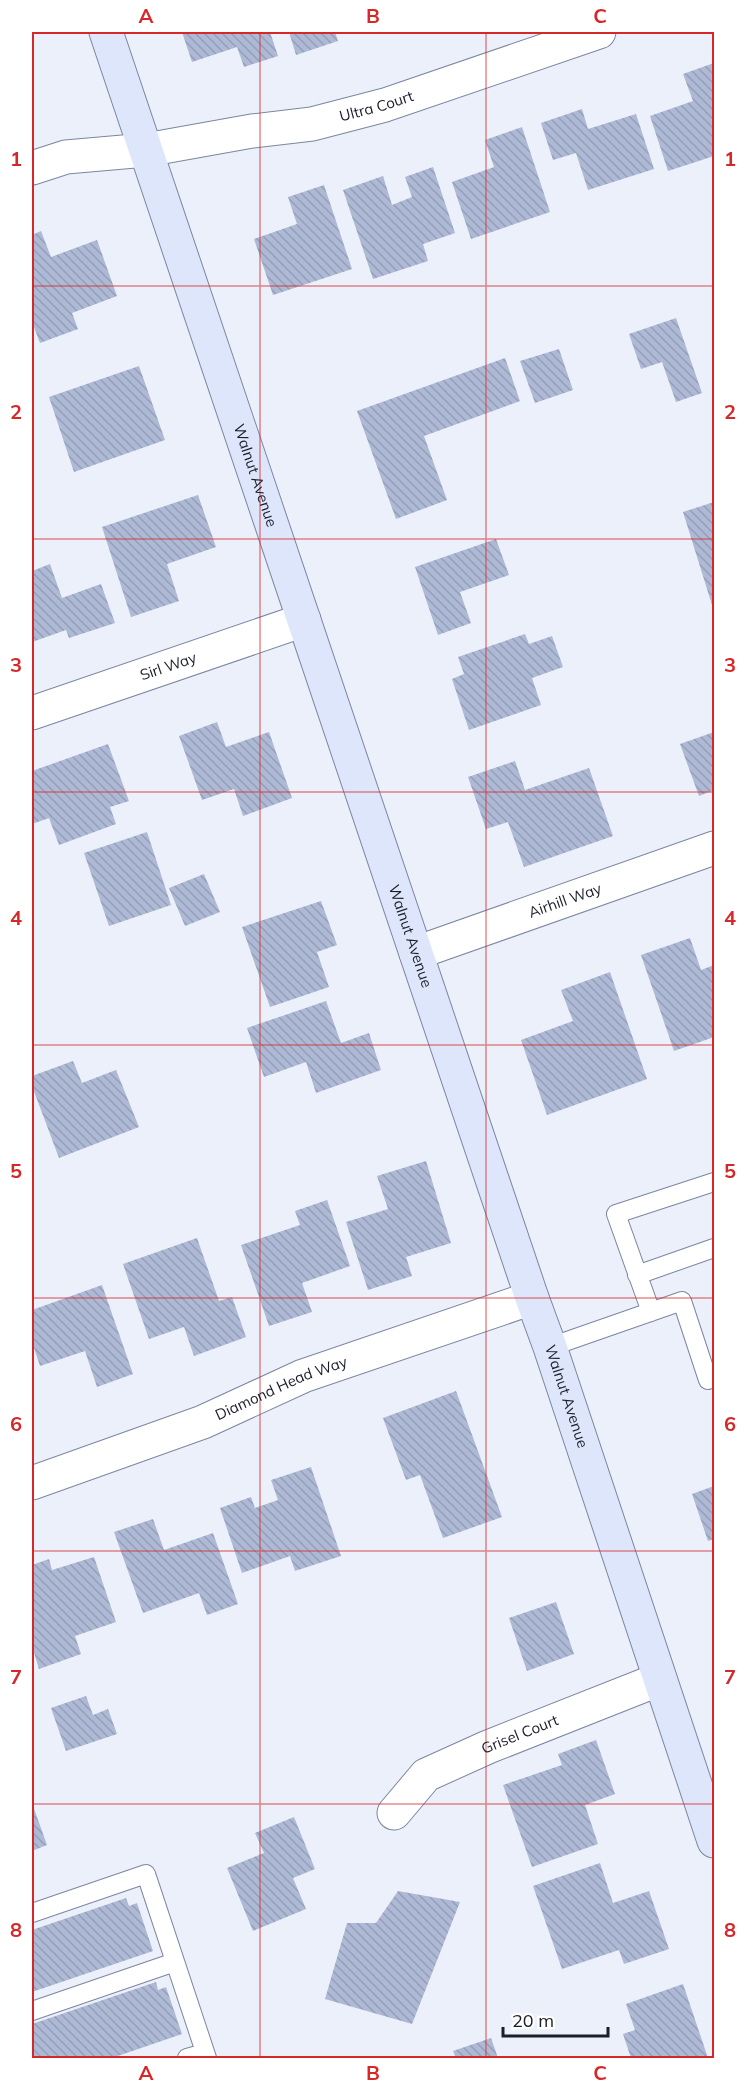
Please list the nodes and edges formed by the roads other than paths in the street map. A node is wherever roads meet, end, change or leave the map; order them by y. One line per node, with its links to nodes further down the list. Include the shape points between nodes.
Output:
1 (106, 32): 3 (street, Walnut Avenue)
2 (598, 32): 3 (street, Ultra Court, via 385,105 312,124 252,130)
3 (146, 150): 4 (street, Ultra Court, via 66,157); 5 (street, Walnut Avenue)
4 (32, 168)
5 (304, 620): 6 (street, Sirl Way); 8 (street, Walnut Avenue)
6 (32, 713)
7 (714, 848): 8 (street, Airhill Way)
8 (416, 953): 12 (street, Walnut Avenue)
9 (714, 1182): 11 (lane, via 616,1214)
10 (714, 1248): 11 (lane)
11 (637, 1275): 13 (lane)
12 (532, 1298): 14 (street, Walnut Avenue); 16 (street, Diamond Head Way, via 303,1376 203,1422)
13 (651, 1312): 14 (lane); 15 (lane, via 682,1302)
14 (550, 1347): 17 (street, Walnut Avenue)
15 (708, 1380)
16 (32, 1483)
17 (660, 1679): 18 (street, Grisel Court, via 426,1775); 19 (street, Walnut Avenue)
18 (394, 1813)
19 (714, 1841)
20 (32, 1913): 21 (lane, via 146,1874)
21 (175, 1962): 22 (lane); 23 (lane)
22 (32, 2011)
23 (206, 2056): 24 (lane)
24 (187, 2058)

